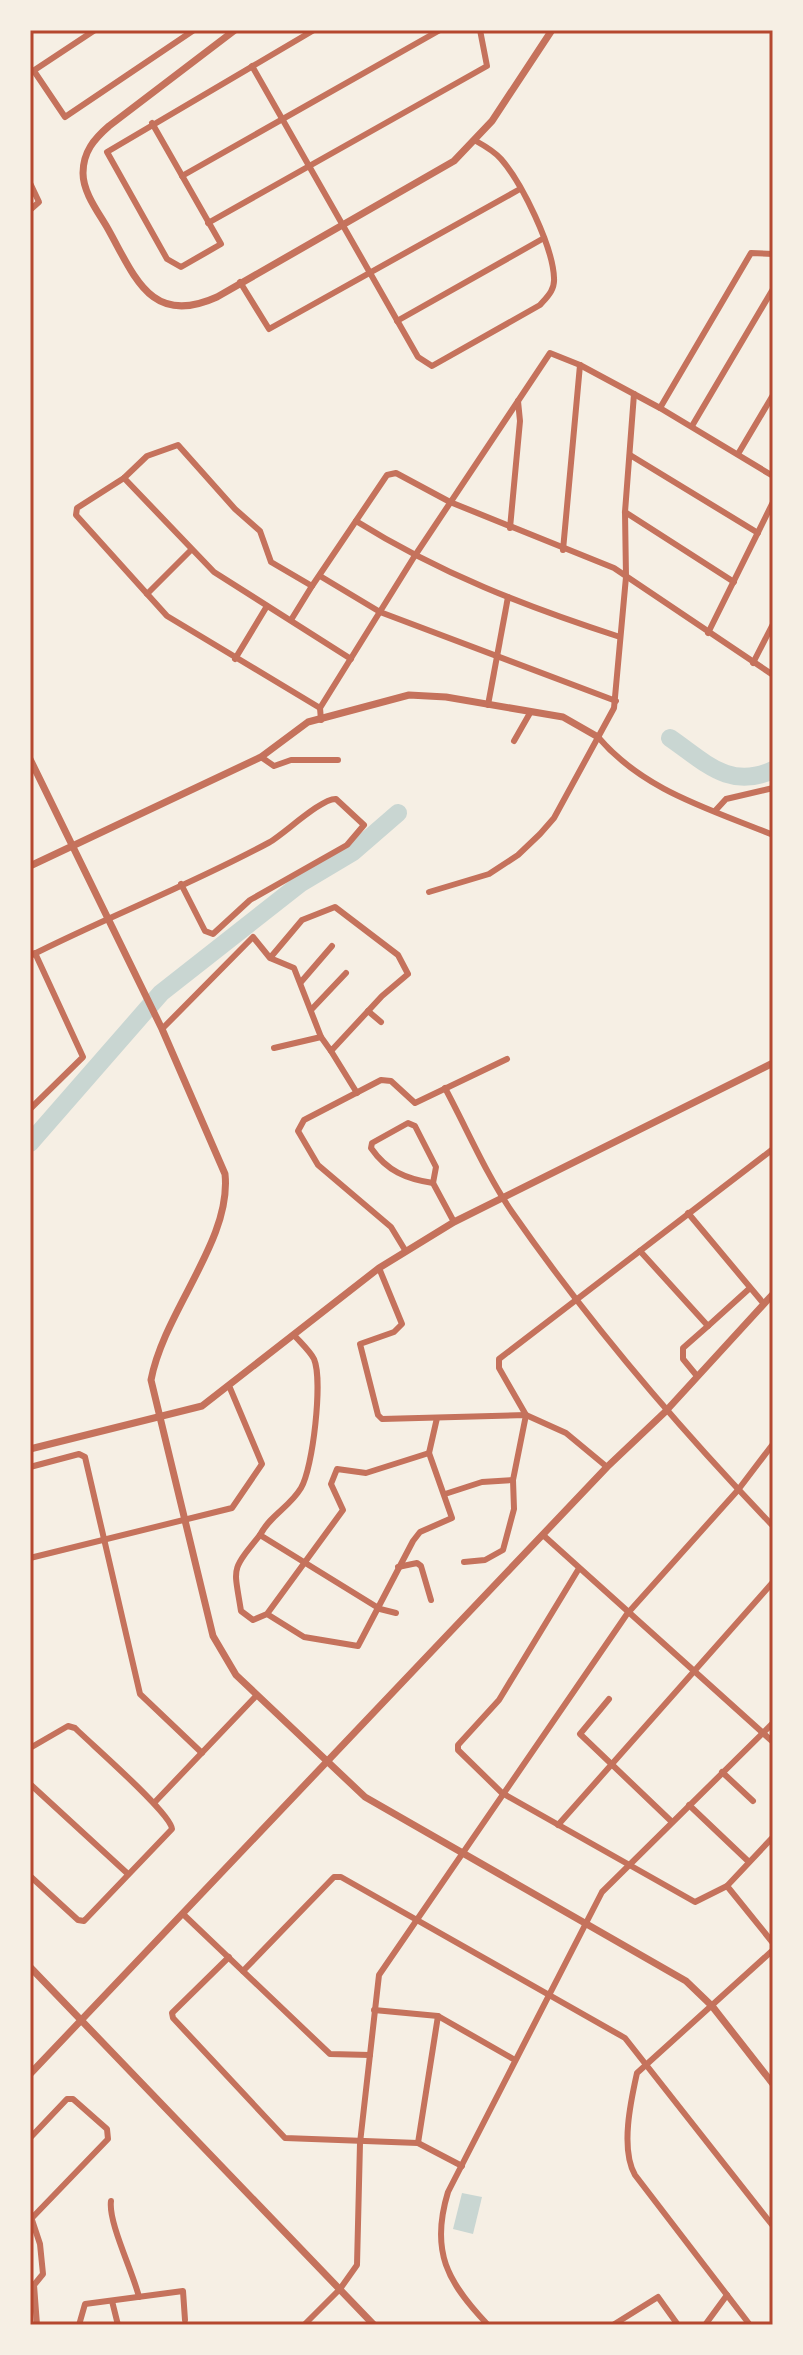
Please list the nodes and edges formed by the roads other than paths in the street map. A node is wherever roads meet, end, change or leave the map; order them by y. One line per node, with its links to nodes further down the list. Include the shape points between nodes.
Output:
1 (95, 30): 9 (street)
2 (194, 30): 9 (street, via 65,117)
3 (235, 30): 23 (street, via 97,136 88,148 83,173 89,196 137,281 153,297 184,307 202,304)
4 (314, 30): 8 (street)
5 (440, 30): 10 (street)
6 (480, 30): 13 (street, via 487,66)
7 (552, 30): 12 (street)
8 (252, 66): 10 (street); 11 (street)
9 (32, 72)
10 (282, 119): 13 (street); 14 (street)
11 (152, 123): 14 (street); 18 (street, via 107,152 170,262 187,265 219,247)
12 (476, 141): 16 (street, via 504,161); 19 (street, via 441,170)
13 (310, 167): 18 (street); 19 (street)
14 (182, 176): 18 (street)
15 (30, 183): 17 (street, via 39,202)
16 (520, 189): 20 (street); 22 (street)
17 (30, 210)
18 (208, 223)
19 (344, 225): 22 (street); 23 (street)
20 (544, 238): 25 (street); 25 (street, via 552,290 540,305 486,338 432,366 418,357)
21 (773, 254): 30 (street, via 751,253)
22 (370, 273): 23 (street, via 269,329); 25 (street)
23 (240, 282)
24 (773, 289): 31 (street)
25 (397, 321)
26 (580, 365): 27 (street); 29 (street, via 550,353); 42 (street)
27 (634, 394): 30 (street); 33 (street)
28 (773, 395): 32 (street)
29 (518, 401): 36 (street); 40 (street)
30 (660, 408): 31 (street)
31 (692, 426): 32 (street)
32 (738, 454): 34 (street)
33 (630, 455): 38 (street); 41 (street)
34 (773, 476)
35 (124, 478): 43 (street); 48 (street, via 147,456 178,445 260,531 271,562); 49 (street, via 75,513)
36 (450, 502): 39 (street, via 390,473); 40 (street); 44 (street)
37 (773, 502): 41 (street)
38 (625, 512): 46 (street); 47 (street)
39 (356, 521): 44 (street); 45 (street)
40 (510, 528): 42 (street)
41 (758, 533): 47 (street)
42 (563, 550): 46 (street)
43 (190, 551): 49 (street); 51 (street)
44 (414, 557): 50 (street); 52 (street)
45 (320, 576): 48 (street); 52 (street)
46 (626, 577): 55 (street); 56 (street)
47 (734, 582): 55 (street)
48 (312, 586): 53 (street)
49 (147, 594): 58 (street, via 167,616)
50 (508, 597): 56 (street); 57 (street)
51 (267, 606): 53 (street); 58 (street)
52 (380, 612): 57 (street); 59 (street)
53 (291, 620): 59 (street)
54 (773, 624): 60 (street)
55 (708, 633): 60 (street)
56 (620, 637): 62 (street)
57 (496, 657): 62 (street); 63 (street)
58 (235, 659): 64 (street)
59 (351, 659): 64 (street)
60 (753, 663): 61 (street)
61 (773, 675)
62 (616, 701): 67 (street)
63 (488, 705): 65 (street); 66 (street, via 409,695)
64 (320, 708): 66 (street)
65 (530, 713): 67 (street, via 563,717); 68 (street)
66 (321, 720): 69 (street, via 299,727)
67 (598, 737): 73 (street, via 646,781); 78 (street, via 554,818 518,855 472,882)
68 (514, 741)
69 (261, 757): 71 (street, via 274,766 291,760); 75 (street)
70 (30, 759): 75 (street)
71 (338, 760)
72 (773, 788): 73 (street, via 726,799)
73 (715, 811): 74 (street)
74 (773, 835)
75 (73, 845): 76 (street); 79 (street)
76 (30, 866)
77 (181, 884): 77 (street, via 205,931 213,934 250,900 347,845 364,825 336,799 328,799 277,838); 79 (street)
78 (429, 892)
79 (107, 918): 81 (street); 88 (street)
80 (332, 946): 84 (street)
81 (33, 955): 96 (street, via 83,1057)
82 (270, 958): 84 (street, via 294,968); 86 (street, via 302,920 335,907 398,955 408,974); 88 (street, via 253,937 245,942)
83 (346, 973): 85 (street)
84 (301, 982): 85 (street)
85 (311, 1010): 89 (street)
86 (368, 1011): 87 (street); 91 (street)
87 (381, 1022)
88 (162, 1029): 116 (street, via 219,1153 227,1192 217,1230 154,1358 152,1393)
89 (321, 1037): 90 (street); 91 (street)
90 (274, 1048)
91 (331, 1051): 95 (street)
92 (507, 1059): 94 (street)
93 (773, 1063): 99 (street)
94 (445, 1088): 95 (street, via 415,1103 387,1079); 99 (street)
95 (357, 1093): 102 (street, via 304,1120 298,1131 318,1165 391,1227)
96 (30, 1109)
97 (773, 1149): 100 (street)
98 (433, 1183): 98 (street, via 395,1172 381,1162 372,1143 408,1123 415,1126 436,1167); 101 (street)
99 (503, 1198): 101 (street); 107 (street)
100 (688, 1213): 103 (street); 105 (street)
101 (454, 1222): 102 (street)
102 (405, 1250): 104 (street)
103 (640, 1251): 107 (street); 109 (street)
104 (379, 1268): 110 (street); 115 (street, via 402,1324 360,1344 378,1415)
105 (750, 1288): 108 (street); 109 (street)
106 (773, 1294): 108 (street)
107 (577, 1298): 113 (street); 114 (street, via 499,1359)
108 (764, 1304): 111 (street)
109 (708, 1326): 111 (street, via 683,1348 683,1359)
110 (294, 1335): 112 (street); 127 (street, via 313,1358 318,1374 312,1442 303,1484 269,1518)
111 (697, 1376): 113 (street)
112 (230, 1388): 116 (street, via 202,1406); 125 (street, via 254,1441 260,1470 232,1508)
113 (665, 1412): 121 (street); 123 (street)
114 (526, 1415): 115 (street); 121 (street, via 566,1433); 122 (street)
115 (437, 1418): 119 (street)
116 (160, 1419): 118 (street); 125 (street)
117 (773, 1444): 123 (street)
118 (30, 1449)
119 (429, 1453): 124 (street); 131 (street, via 366,1473 337,1469 331,1484 343,1510)
120 (30, 1467): 129 (street, via 79,1454 85,1457)
121 (607, 1467): 128 (street)
122 (513, 1480): 124 (street, via 482,1482); 132 (street, via 514,1509 503,1550 485,1560)
123 (738, 1490): 126 (street); 140 (street)
124 (445, 1494): 133 (street, via 452,1518 420,1532)
125 (184, 1521): 129 (street); 142 (street, via 213,1636)
126 (773, 1526)
127 (260, 1535): 131 (street); 139 (street, via 237,1563 233,1577 241,1611 253,1620)
128 (543, 1535): 134 (street); 149 (street)
129 (105, 1540): 130 (street); 148 (street, via 140,1694)
130 (30, 1558)
131 (304, 1562): 137 (street); 139 (street)
132 (464, 1562)
133 (398, 1567): 136 (street, via 421,1566); 137 (street)
134 (578, 1570): 140 (street); 153 (street, via 499,1700 458,1745)
135 (773, 1582): 141 (street)
136 (431, 1600)
137 (380, 1609): 138 (street); 139 (street, via 358,1646 304,1637)
138 (396, 1613)
139 (267, 1614)
140 (627, 1614): 141 (street); 153 (street)
141 (694, 1672): 145 (street); 150 (street)
142 (256, 1696): 148 (street); 149 (street)
143 (609, 1699): 150 (street, via 580,1734)
144 (773, 1723): 145 (street)
145 (763, 1733): 146 (street); 151 (street)
146 (773, 1742)
147 (30, 1748): 155 (street, via 72,1726)
148 (202, 1753): 155 (street)
149 (327, 1763): 160 (street, via 365,1797); 166 (street)
150 (612, 1763): 157 (street); 158 (street)
151 (722, 1772): 154 (street); 156 (street)
152 (30, 1784): 163 (street)
153 (502, 1793): 158 (street); 160 (street)
154 (753, 1801)
155 (154, 1803): 163 (street, via 172,1829)
156 (689, 1805): 157 (street); 161 (street)
157 (671, 1821): 162 (street)
158 (558, 1825): 162 (street)
159 (773, 1837): 161 (street)
160 (461, 1852): 167 (street); 168 (street)
161 (749, 1862): 165 (street)
162 (628, 1866): 165 (street, via 695,1902); 168 (street, via 602,1892)
163 (128, 1874): 164 (street, via 80,1922)
164 (30, 1876)
165 (727, 1886): 169 (street)
166 (183, 1914): 171 (street); 178 (street)
167 (416, 1919): 173 (street, via 334,1877); 174 (street); 176 (street, via 379,1975)
168 (585, 1924): 174 (street); 175 (street, via 686,1981)
169 (772, 1941)
170 (773, 1950): 175 (street)
171 (229, 1957): 173 (street); 185 (street, via 172,2013 173,2018 285,2138)
172 (30, 1967): 178 (street)
173 (243, 1971): 179 (street, via 330,2054)
174 (550, 1995): 180 (street); 181 (street, via 625,2038)
175 (712, 2006): 181 (street); 183 (street)
176 (374, 2010): 177 (street); 179 (street)
177 (438, 2016): 180 (street); 186 (street)
178 (82, 2020): 182 (street); 191 (street)
179 (370, 2055): 185 (street)
180 (515, 2060): 187 (street)
181 (647, 2065): 190 (street); 192 (street, via 637,2073 634,2086 630,2166)
182 (30, 2074)
183 (773, 2084)
184 (30, 2138): 189 (street, via 67,2099 73,2099 107,2129 108,2139)
185 (360, 2143): 186 (street); 191 (street, via 359,2255)
186 (418, 2143): 187 (street)
187 (462, 2166): 202 (street, via 440,2224 443,2256 455,2288)
188 (111, 2201): 193 (street, via 109,2213)
189 (31, 2220): 197 (street, via 43,2274 34,2285)
190 (773, 2226)
191 (340, 2289): 200 (street); 201 (street)
192 (727, 2295): 205 (street); 206 (street)
193 (139, 2297): 194 (street); 195 (street, via 183,2291)
194 (112, 2301): 198 (street, via 85,2304); 199 (street)
195 (185, 2320)
196 (30, 2324): 197 (street)
197 (37, 2325)
198 (79, 2325)
199 (118, 2325)
200 (304, 2325)
201 (374, 2325)
202 (488, 2325)
203 (613, 2325): 204 (street, via 658,2297)
204 (678, 2325)
205 (705, 2325)
206 (750, 2325)

